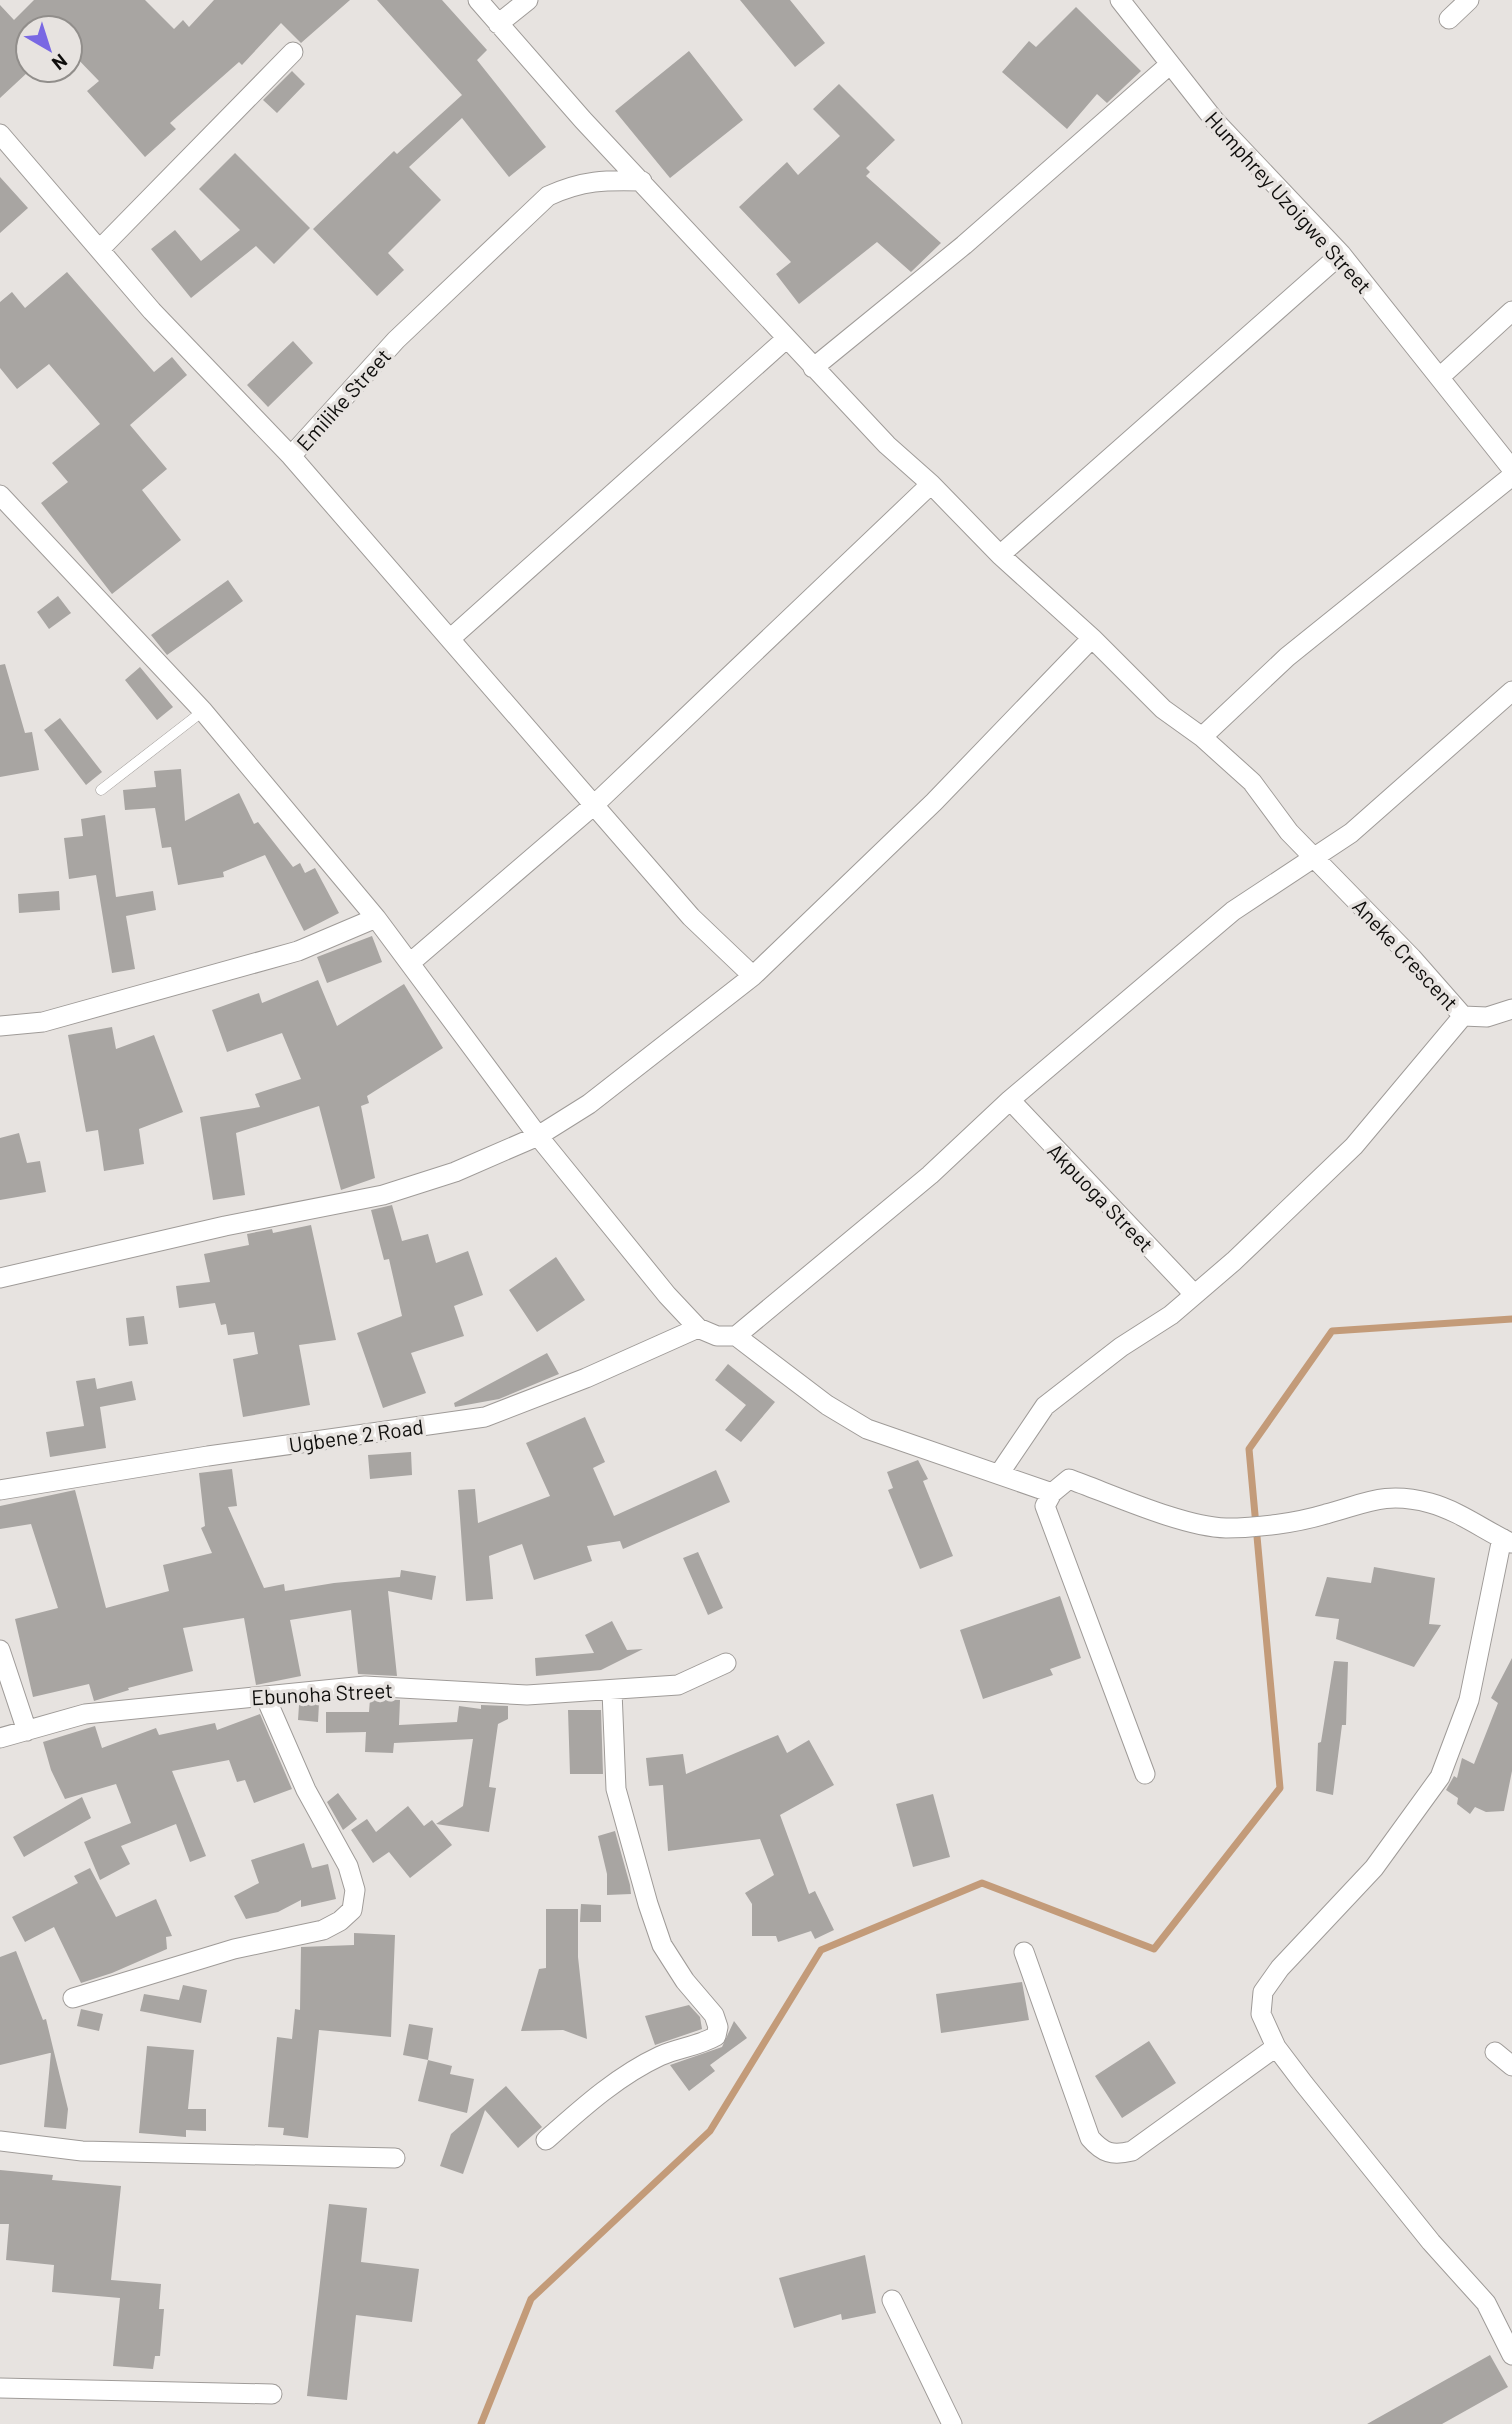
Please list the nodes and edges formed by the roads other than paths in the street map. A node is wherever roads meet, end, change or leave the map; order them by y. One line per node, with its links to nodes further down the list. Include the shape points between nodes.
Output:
1 (478, 0): 6 (street, Aneke Crescent)
2 (528, 0): 6 (street)
3 (1120, 0): 8 (street, Humphrey Uzoigwe Street)
4 (1469, 0): 5 (street)
5 (1449, 19)
6 (498, 24): 10 (street, Aneke Crescent)
7 (293, 52): 11 (street)
8 (1168, 66): 12 (street, Humphrey Uzoigwe Street); 15 (street, via 964,245)
9 (0, 134): 11 (street, Emilike Street)
10 (642, 181): 14 (street, Aneke Crescent); 17 (street, Emilike Street, via 575,183 548,196 396,340)
11 (101, 248): 17 (street, Emilike Street, via 178,340)
12 (1341, 254): 16 (street, Humphrey Uzoigwe Street); 22 (street)
13 (1512, 311): 16 (street)
14 (787, 338): 15 (street, Aneke Crescent); 23 (street)
15 (813, 368): 20 (street, Aneke Crescent)
16 (1441, 376): 18 (street, Humphrey Uzoigwe Street)
17 (291, 456): 23 (street)
18 (1512, 469)
19 (1512, 476): 27 (street, via 1287,657)
20 (932, 484): 22 (street, Aneke Crescent); 29 (street)
21 (0, 495): 26 (street)
22 (1000, 555): 24 (street, Aneke Crescent)
23 (451, 638): 29 (street)
24 (1092, 638): 27 (street, Aneke Crescent, via 1163,709); 33 (street, via 934,802)
25 (1512, 691): 30 (street, via 1351,833)
26 (203, 711): 28 (lane); 31 (street)
27 (1202, 737): 30 (street, Aneke Crescent, via 1252,782 1289,832)
28 (102, 790)
29 (594, 805): 32 (street); 33 (street, via 691,916)
30 (1314, 855): 35 (street, Aneke Crescent); 37 (street, via 1233,911)
31 (376, 918): 32 (street); 36 (street, via 298,951 43,1022)
32 (410, 963): 38 (street)
33 (753, 976): 38 (street, via 589,1104)
34 (1512, 1009): 35 (street, Aneke Crescent, via 1487,1017)
35 (1463, 1016): 40 (street, via 1353,1146)
36 (0, 1026)
37 (1010, 1100): 40 (street, Akpuoga Street); 42 (street, via 930,1175)
38 (538, 1136): 39 (street, via 455,1172 383,1195); 41 (street)
39 (0, 1278)
40 (1194, 1294): 43 (street, via 1045,1406)
41 (698, 1328): 42 (street, via 717,1336); 44 (street, Ugbene 2 Road, via 485,1417)
42 (736, 1336): 43 (street, via 827,1405 867,1429)
43 (999, 1474): 45 (street)
44 (0, 1490)
45 (1052, 1493): 46 (street, via 1069,1479 1162,1513 1225,1528 1281,1523 1372,1499 1397,1498 1430,1503); 53 (street, via 1045,1506)
46 (1507, 1541): 56 (street, via 1469,1700 1440,1777 1374,1868 1299,1945 1263,1992 1261,2014)
47 (0, 1650): 51 (street)
48 (726, 1663): 49 (street, Ebunoha Street, via 678,1685)
49 (612, 1691): 50 (street, Ebunoha Street, via 527,1695 365,1686); 59 (street, via 616,1790 648,1904 662,1945 718,2027 716,2036 708,2041 661,2056 616,2083)
50 (265, 1696): 51 (street, Ebunoha Street, via 85,1714); 55 (street, via 306,1790 348,1867 355,1890 352,1910 323,1930 234,1949)
51 (27, 1731): 52 (street, Ebunoha Street)
52 (0, 1738)
53 (1145, 1774)
54 (1024, 1952): 56 (street, via 1090,2138 1101,2150 1115,2155 1132,2151)
55 (73, 1998)
56 (1276, 2047): 63 (street, via 1432,2242 1486,2302)
57 (1495, 2052): 58 (street)
58 (1512, 2066)
59 (546, 2140)
60 (0, 2141): 61 (street, via 82,2151)
61 (395, 2158)
62 (892, 2300): 66 (street)
63 (1512, 2355)
64 (0, 2388): 65 (street)
65 (272, 2394)
66 (952, 2424)

